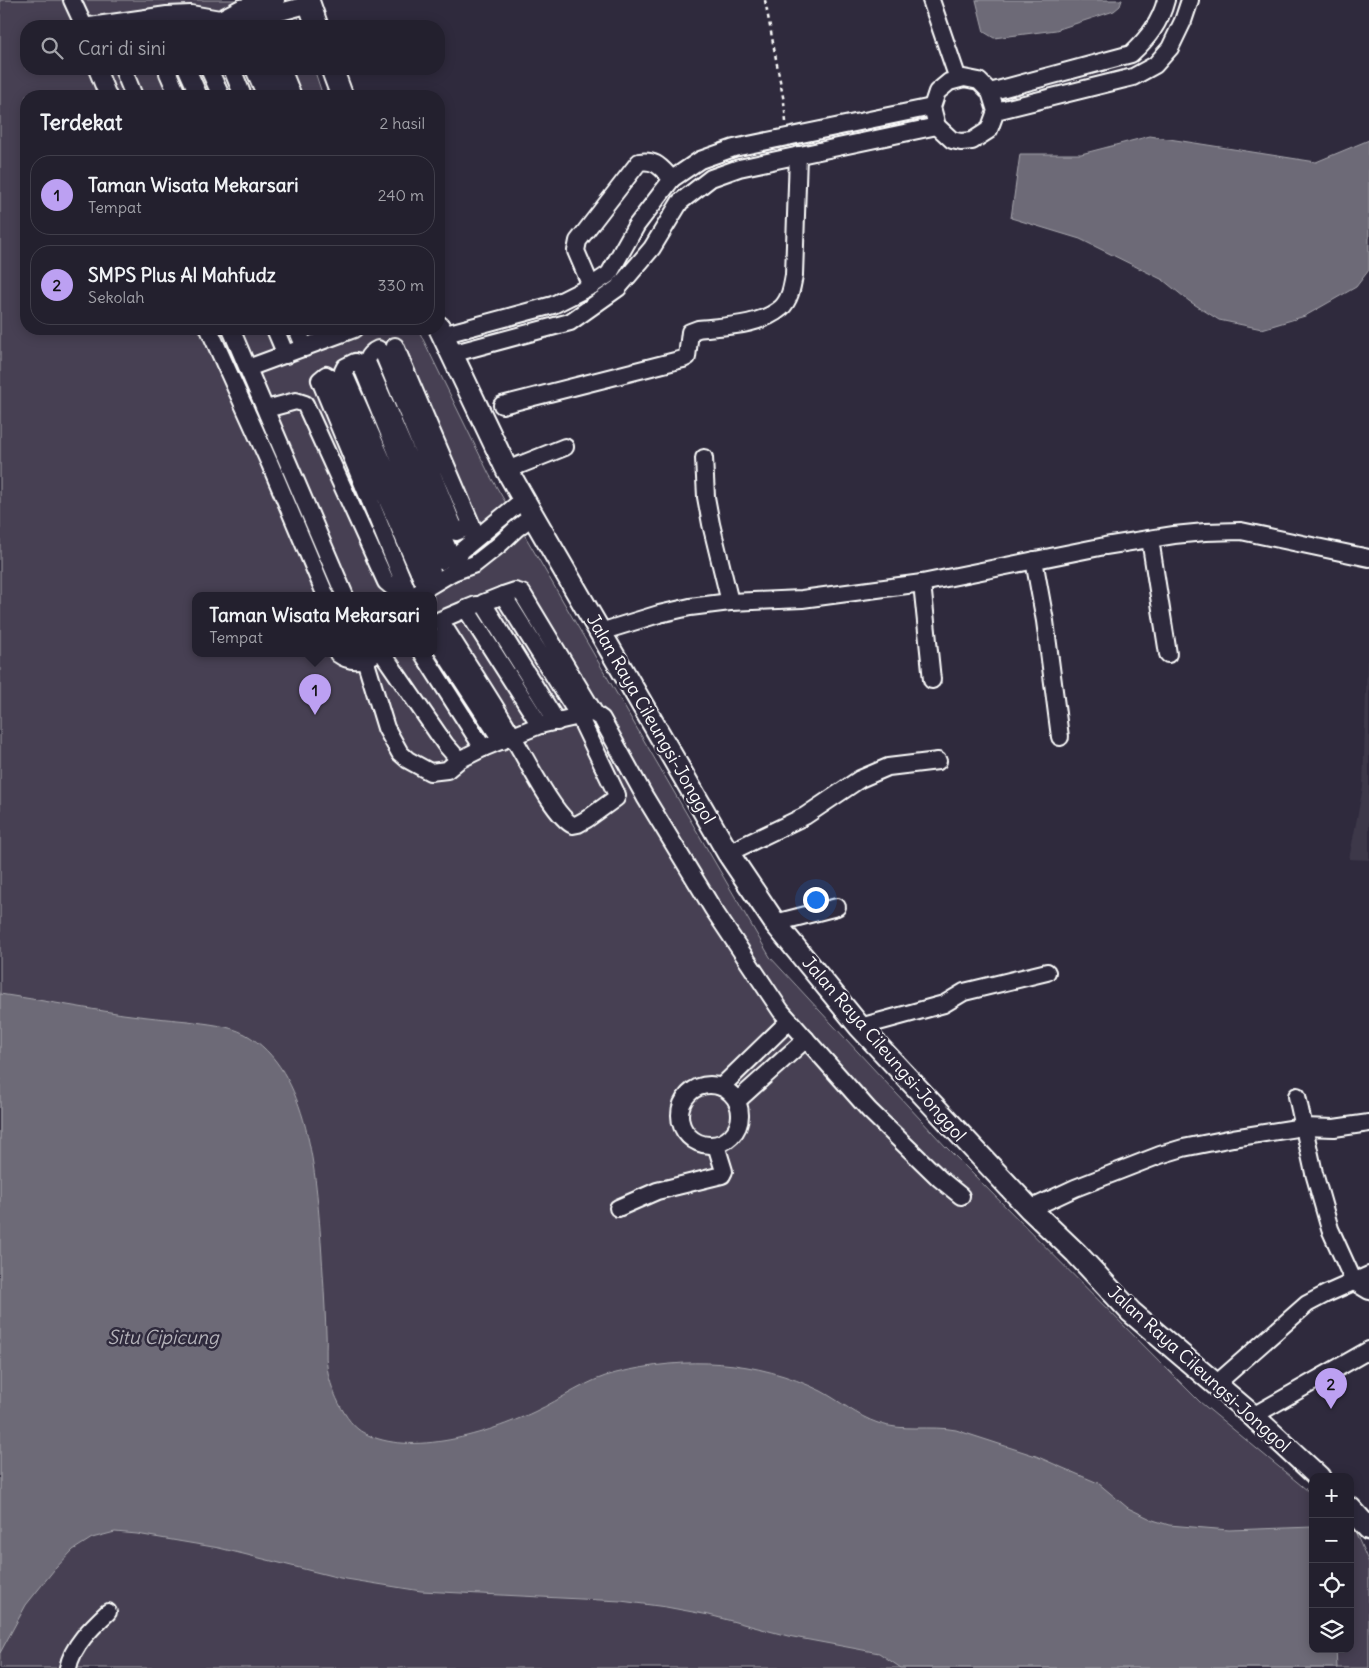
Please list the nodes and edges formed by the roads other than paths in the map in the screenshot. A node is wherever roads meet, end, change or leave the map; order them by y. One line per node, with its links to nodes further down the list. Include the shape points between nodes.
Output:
1 (72, 0): 8 (street)
2 (276, 0): 7 (street, via 241,8)
3 (931, 0): 23 (street)
4 (1166, 0): 34 (street, via 1162,15 1148,39 1131,54)
5 (1190, 0): 36 (street, via 1170,48 1155,65 1133,77)
6 (309, 2): 11 (street); 12 (main road)
7 (220, 19): 9 (street, via 191,14); 10 (street)
8 (81, 20)
9 (132, 20)
10 (234, 20)
11 (250, 20)
12 (315, 20)
13 (99, 75): 24 (street)
14 (125, 75): 25 (street)
15 (169, 75): 26 (street)
16 (190, 75): 27 (street)
17 (212, 75): 28 (street)
18 (235, 75): 29 (street)
19 (257, 75): 30 (street)
20 (270, 75): 31 (street)
21 (284, 75): 32 (street)
22 (334, 75): 33 (main road)
23 (958, 79): 34 (street, via 979,81); 35 (street, via 948,82 937,92)
24 (106, 90)
25 (132, 90)
26 (175, 90)
27 (196, 90)
28 (219, 90)
29 (241, 90)
30 (263, 90)
31 (276, 90)
32 (291, 90)
33 (340, 90)
34 (990, 92): 36 (street)
35 (932, 107): 37 (street); 39 (street, via 734,148 700,160)
36 (996, 111): 37 (street, via 989,130 972,141 952,140)
37 (937, 126): 38 (street)
38 (798, 155): 46 (street, via 739,168 711,178 680,202 652,248 618,288 570,322); 51 (street, via 794,275 791,292 781,308 758,320 690,332 687,357)
39 (672, 179): 40 (street, via 636,226 609,274); 40 (street, via 658,164 648,160 638,162 584,233 576,251)
40 (591, 286): 46 (street, via 553,305)
41 (212, 335): 63 (street)
42 (234, 335): 50 (street)
43 (278, 335): 49 (street)
44 (300, 335): 48 (street)
45 (321, 335): 48 (street)
46 (444, 339): 55 (main road, Jalan Raya Cileungsi-Jonggol)
47 (395, 346): 57 (street, via 472,526)
48 (305, 348): 49 (street)
49 (286, 355): 50 (street)
50 (248, 368): 52 (street)
51 (502, 405)
52 (266, 409): 64 (street); 65 (street, via 296,401 305,404 386,582 397,591)
53 (565, 447): 55 (street)
54 (704, 458): 67 (street, via 706,497)
55 (507, 470): 56 (main road, Jalan Raya Cileungsi-Jonggol)
56 (528, 508): 65 (street, via 508,514 461,551 453,572); 71 (main road, Jalan Raya Cileungsi-Jonggol)
57 (456, 532): 61 (street); 61 (street, via 383,353 378,349 367,362)
58 (1150, 539): 59 (street, via 1241,531); 60 (street); 73 (street)
59 (1369, 558)
60 (1034, 560): 62 (street); 84 (street)
61 (436, 565): 61 (street, via 344,371 353,363 357,363 364,372); 65 (street); 65 (street, via 334,380 324,375 320,383)
62 (922, 583): 67 (street, via 802,599); 79 (street)
63 (324, 592)
64 (343, 592)
65 (409, 592)
66 (503, 595): 68 (street); 80 (street, via 515,591 522,593); 81 (street)
67 (730, 602): 71 (street, via 658,614)
68 (483, 603): 69 (street); 82 (street)
69 (466, 608): 70 (street); 83 (street)
70 (437, 622): 85 (street)
71 (600, 632): 89 (main road, Jalan Raya Cileungsi-Jonggol)
72 (437, 641): 85 (street)
73 (1168, 654)
74 (344, 657): 75 (street, via 351,660)
75 (365, 657)
76 (370, 657): 87 (street, via 386,728 400,752 430,772 447,770)
77 (385, 657): 87 (street)
78 (425, 657): 86 (street)
79 (932, 680)
80 (595, 714): 81 (street); 93 (street, via 602,719 713,909)
81 (579, 716): 82 (street); 85 (street, via 617,795 578,824 566,820)
82 (557, 722): 83 (street)
83 (540, 725): 85 (street)
84 (1060, 737)
85 (508, 739): 86 (street)
86 (483, 748): 87 (street)
87 (459, 760)
88 (938, 761): 89 (street, via 888,767 860,779 805,816)
89 (728, 853): 91 (main road, Jalan Raya Cileungsi-Jonggol)
90 (837, 907): 91 (street)
91 (775, 923): 94 (main road, Jalan Raya Cileungsi-Jonggol)
92 (1046, 972): 94 (street, via 964,992 944,1004)
93 (790, 1020): 95 (street); 96 (street)
94 (860, 1027): 104 (main road, Jalan Raya Cileungsi-Jonggol)
95 (806, 1039): 98 (street); 102 (street, via 869,1110)
96 (722, 1087): 98 (street); 101 (street, via 707,1085 697,1088 686,1098 680,1112 681,1123 689,1136 703,1144)
97 (1297, 1096): 100 (street)
98 (737, 1102): 101 (street, via 740,1114 738,1127 730,1138)
99 (1369, 1122): 100 (street, via 1334,1128)
100 (1303, 1127): 104 (street, via 1183,1148 1074,1188); 106 (street, via 1330,1229)
101 (716, 1145): 103 (street, via 724,1171 722,1176 657,1191)
102 (961, 1196)
103 (618, 1208)
104 (1030, 1210): 109 (main road, Jalan Raya Cileungsi-Jonggol, via 1131,1312)
105 (1369, 1275): 106 (street)
106 (1354, 1282): 107 (street); 109 (street, via 1307,1304)
107 (1369, 1290)
108 (1369, 1350): 110 (street)
109 (1215, 1385): 110 (main road, Jalan Raya Cileungsi-Jonggol)
110 (1253, 1416): 111 (main road, Jalan Raya Cileungsi-Jonggol)
111 (1314, 1473)
112 (1354, 1513): 113 (main road)
113 (1369, 1530)
114 (108, 1612): 115 (street, via 78,1645)
115 (68, 1668)

